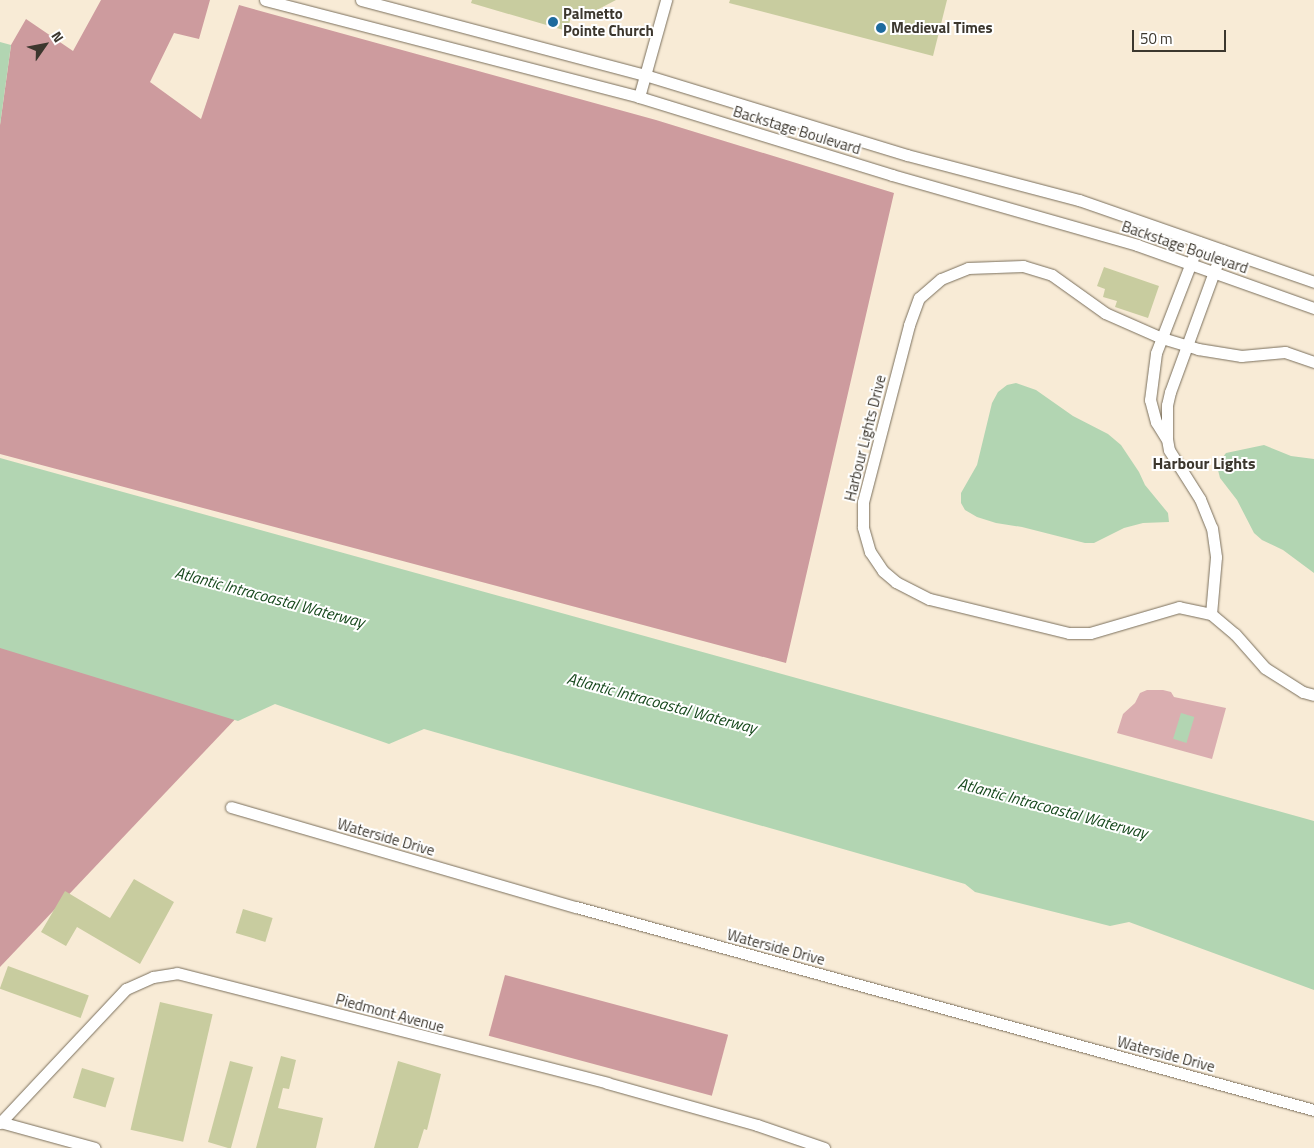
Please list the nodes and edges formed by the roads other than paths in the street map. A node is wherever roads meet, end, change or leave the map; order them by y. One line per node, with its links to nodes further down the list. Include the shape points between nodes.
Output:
1 (265, 0): 5 (street, Backstage Boulevard)
2 (361, 0): 4 (street, Backstage Boulevard)
3 (666, 0): 4 (street)
4 (645, 75): 5 (street); 6 (street, Backstage Boulevard, via 907,155 1079,200)
5 (640, 97): 8 (street, Backstage Boulevard, via 892,176 1137,245)
6 (1199, 242): 7 (street, Backstage Boulevard); 8 (street)
7 (1222, 250): 9 (street); 10 (street, Backstage Boulevard)
8 (1191, 264): 9 (street, Backstage Boulevard); 12 (street)
9 (1213, 272): 11 (street, Backstage Boulevard); 13 (street)
10 (1314, 282)
11 (1314, 308)
12 (1162, 338): 13 (street, Harbour Lights Drive); 15 (street, via 1156,353 1150,400 1156,422); 16 (street, Harbour Lights Drive, via 1105,313 1052,275 1023,266 968,268 941,279 919,298 909,325 862,502 863,527 870,552 882,571 929,599 1069,633 1090,633 1179,606)
13 (1186, 346): 14 (street, Harbour Lights Drive, via 1241,356 1285,352); 15 (street, via 1166,405)
14 (1314, 362)
15 (1167, 439): 16 (street, via 1169,450 1200,499 1212,528 1216,557)
16 (1211, 614): 17 (street, Harbour Lights Drive, via 1235,634 1265,668 1303,692)
17 (1314, 695)
18 (231, 807): 19 (street, Waterside Drive, via 576,907)
19 (1314, 1110)
20 (0, 1122): 21 (street); 22 (street, Piedmont Avenue, via 126,989 177,973 607,1083 758,1125)
21 (95, 1148)
22 (824, 1148)

